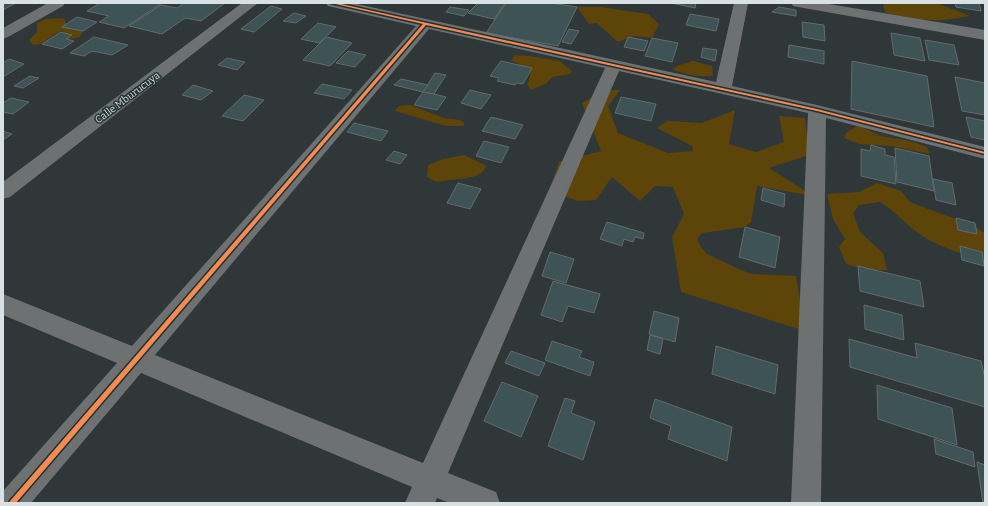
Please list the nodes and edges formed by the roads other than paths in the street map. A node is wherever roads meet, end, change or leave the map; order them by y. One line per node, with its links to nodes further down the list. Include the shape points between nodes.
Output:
1 (58, 3): 7 (street)
2 (251, 3): 13 (street, Calle Mburucuya)
3 (333, 3): 6 (street)
4 (741, 3): 10 (street)
5 (798, 3): 8 (street)
6 (425, 24): 9 (street); 15 (street)
7 (3, 34)
8 (985, 36)
9 (614, 65): 10 (street); 16 (street)
10 (723, 89): 11 (street)
11 (817, 110): 12 (street); 19 (street)
12 (985, 153)
13 (3, 192)
14 (3, 304): 15 (street)
15 (136, 359): 16 (street); 17 (street)
16 (425, 492): 18 (street)
17 (12, 503)
18 (485, 503)
19 (806, 503)

